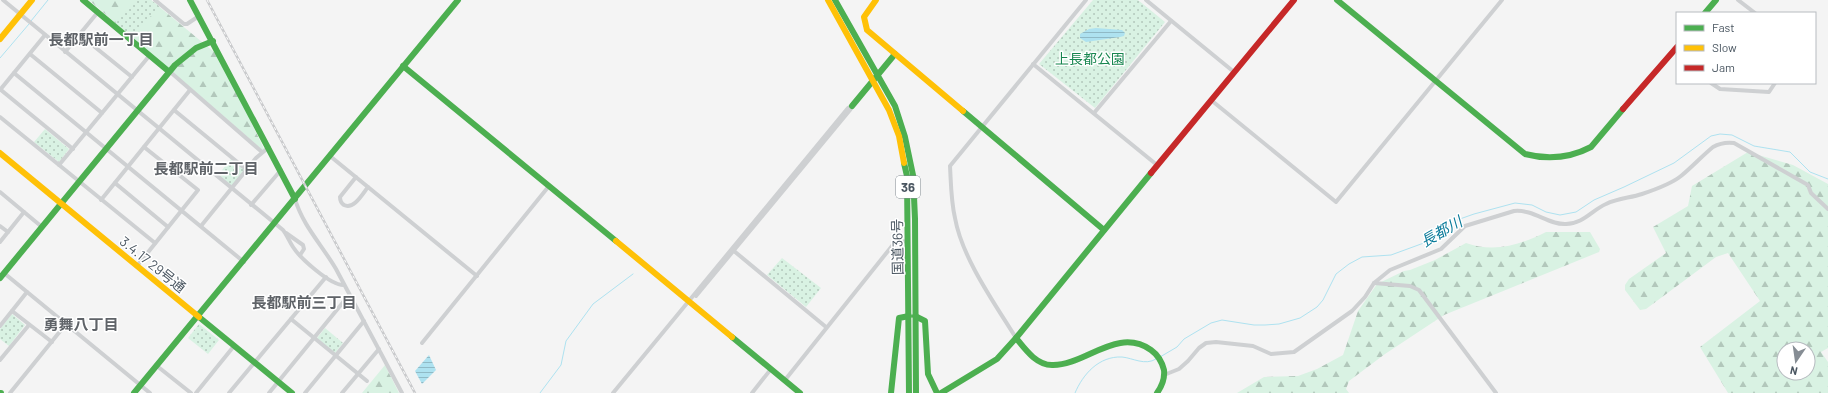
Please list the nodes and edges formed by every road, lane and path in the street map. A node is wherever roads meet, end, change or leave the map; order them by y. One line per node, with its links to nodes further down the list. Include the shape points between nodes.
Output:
1 (3, 0): 20 (street)
2 (32, 0): 20 (main road)
3 (83, 0): 17 (main road)
4 (155, 0): 21 (street, via 184,24)
5 (190, 0): 21 (main road)
6 (458, 0): 33 (main road)
7 (828, 0): 39 (main road, 国道36号 / 36)
8 (836, 0): 37 (main road, 国道36号 / 36)
9 (876, 0): 29 (main road, via 864,15 863,23 867,30)
10 (1086, 0): 32 (street)
11 (1146, 0): 22 (street)
12 (1294, 0): 35 (main road)
13 (1336, 0): 40 (main road)
14 (1502, 0): 40 (street)
15 (1716, 0): 18 (main road)
16 (1738, 0): 19 (street)
17 (98, 12): 24 (street); 30 (main road)
18 (1706, 12)
19 (1754, 12)
20 (20, 15): 23 (street); 25 (main road)
21 (199, 16): 26 (main road)
22 (1171, 21): 35 (street); 50 (street)
23 (45, 35): 27 (street); 28 (street)
24 (80, 35): 27 (street); 38 (street)
25 (0, 39)
26 (212, 41): 34 (main road, via 202,44); 57 (main road)
27 (65, 52): 45 (street)
28 (30, 54): 36 (street); 51 (street)
29 (894, 54): 37 (main road); 53 (main road)
30 (150, 55): 34 (main road); 38 (street)
31 (1675, 55): 40 (main road, via 1591,147 1578,154 1545,158 1525,154)
32 (1033, 64): 50 (street); 53 (street)
33 (403, 66): 62 (main road); 71 (main road)
34 (169, 71): 44 (street); 49 (main road)
35 (1234, 72): 46 (main road)
36 (14, 73): 43 (street); 55 (street)
37 (877, 73): 39 (main road); 90 (main road, 国道36号 / 36, via 894,106 905,137 913,175)
38 (132, 77): 45 (street)
39 (873, 80): 47 (main road); 90 (main road, 国道36号 / 36, via 899,136 908,176)
40 (1435, 81): 46 (street, via 1336,202)
41 (1712, 84): 42 (street, via 1720,89 1769,92)
42 (1774, 84)
43 (0, 90): 58 (street)
44 (190, 90): 48 (street); 60 (street)
45 (117, 95): 49 (street); 51 (street)
46 (1211, 100): 64 (main road)
47 (852, 106): 93 (street)
48 (174, 110): 54 (street); 66 (street)
49 (138, 111): 54 (street); 59 (main road)
50 (1094, 113): 64 (street)
51 (102, 114): 55 (street)
52 (0, 117): 63 (street)
53 (982, 127): 87 (main road); 115 (street, via 950,166 955,220 976,271)
54 (159, 129): 56 (street); 73 (street)
55 (87, 132): 58 (street); 59 (street)
56 (144, 147): 65 (street); 80 (street, via 198,190)
57 (269, 147): 60 (street); 67 (main road)
58 (73, 149): 63 (street)
59 (107, 149): 65 (street); 69 (main road)
60 (262, 152): 66 (street)
61 (0, 154): 77 (main road, 3.4.17 29号通)
62 (330, 156): 68 (street); 75 (main road)
63 (59, 165): 69 (street)
64 (1157, 165): 87 (main road)
65 (128, 166): 70 (street); 80 (street)
66 (247, 170): 73 (street)
67 (281, 170): 75 (main road); 78 (street)
68 (356, 177): 72 (street); 72 (street, via 340,197 343,204 348,206 354,203)
69 (80, 182): 76 (street); 77 (main road)
70 (115, 183): 76 (street); 86 (street)
71 (549, 186): 98 (street); 104 (main road)
72 (368, 187): 98 (street)
73 (232, 189): 78 (street); 84 (street)
74 (0, 192): 81 (street)
75 (295, 199): 82 (main road); 101 (street, via 304,222 326,252)
76 (101, 200): 92 (street)
77 (62, 204): 85 (main road); 96 (main road, 3.4.17 29号通)
78 (252, 205): 82 (street)
79 (1828, 209): 100 (street, via 1811,193 1808,185 1726,142 1712,147 1673,181 1643,194 1611,202 1579,222 1564,225 1521,210 1502,214 1465,226 1441,249 1390,270)
80 (182, 210): 84 (street); 86 (street)
81 (24, 212): 85 (street); 88 (street)
82 (274, 224): 89 (street); 95 (main road)
83 (0, 226): 88 (street)
84 (201, 226): 95 (street)
85 (42, 227): 97 (main road)
86 (168, 227): 92 (street)
87 (1104, 230): 115 (main road)
88 (8, 232): 91 (street)
89 (286, 233): 94 (street); 94 (street, via 303,245 304,249)
90 (912, 241): 107 (main road, 国道36号 / 36); 113 (street, via 898,242 892,246)
91 (0, 242)
92 (155, 243): 96 (street)
93 (733, 250): 104 (street); 113 (street)
94 (300, 255): 99 (street)
95 (244, 262): 106 (main road)
96 (137, 266): 106 (main road, 3.4.17 29号通)
97 (2, 276): 102 (street)
98 (476, 276): 117 (street)
99 (326, 277): 101 (street); 108 (street)
100 (1374, 283): 126 (street, via 1365,298 1352,311 1294,352 1271,354 1253,346 1206,343 1179,368); 151 (street, via 1410,286 1419,290)
101 (344, 286): 103 (street)
102 (27, 292): 105 (street); 110 (street)
103 (349, 295): 109 (street); 114 (street)
104 (690, 301): 124 (main road); 142 (street)
105 (12, 311): 111 (street); 112 (street)
106 (198, 316): 118 (main road, 3.4.17 29号通); 123 (main road)
107 (912, 316): 145 (main road, via 899,318); 146 (main road, 国道36号 / 36); 147 (main road, 国道36号 / 36); 148 (main road, via 925,321 928,374)
108 (290, 319): 114 (street); 122 (street)
109 (364, 321): 119 (street); 120 (street)
110 (66, 324): 116 (street); 130 (street)
111 (29, 325): 116 (street); 121 (street)
112 (0, 326)
113 (826, 327): 127 (street)
114 (314, 338): 120 (street); 129 (street)
115 (1016, 338): 126 (main road, via 1035,358 1051,365 1069,362 1104,347 1126,342 1139,344 1158,356); 149 (main road, via 997,359)
116 (52, 342): 131 (street)
117 (422, 342)
118 (234, 346): 122 (main road, 3.4.17 29号通); 135 (street)
119 (379, 350): 125 (street); 141 (street)
120 (336, 356): 125 (street); 139 (street)
121 (0, 360)
122 (254, 362): 129 (main road, 3.4.17 29号通); 136 (street)
123 (157, 366): 130 (main road); 134 (street)
124 (771, 369): 127 (main road); 143 (street)
125 (358, 374): 128 (street); 140 (street)
126 (1164, 375): 150 (main road, via 1162,387)
127 (785, 380): 144 (main road)
128 (367, 381)
129 (278, 382): 137 (street); 138 (main road, 3.4.17 29号通)
130 (140, 385): 132 (main road); 133 (street)
131 (10, 393)
132 (134, 393)
133 (150, 393)
134 (191, 393)
135 (196, 393)
136 (229, 393)
137 (269, 393)
138 (292, 393)
139 (305, 393)
140 (342, 393)
141 (402, 393)
142 (613, 393)
143 (752, 393)
144 (800, 393)
145 (891, 393)
146 (910, 393)
147 (916, 393)
148 (937, 393)
149 (941, 393)
150 (1157, 393)
151 (1496, 393)

